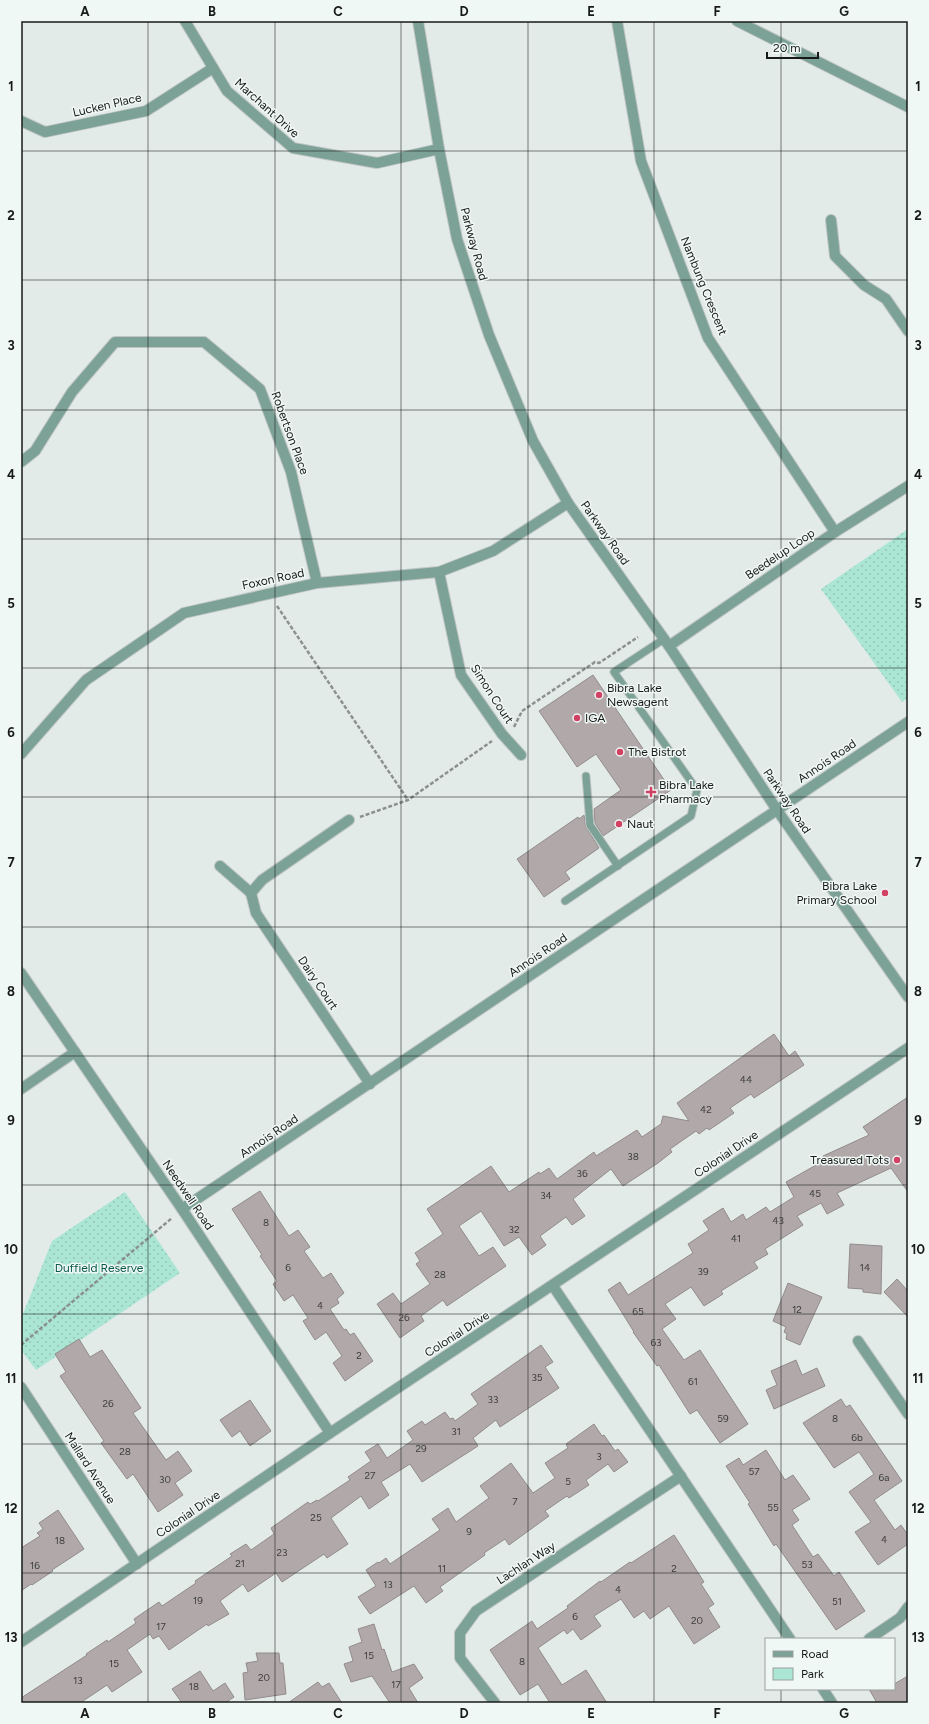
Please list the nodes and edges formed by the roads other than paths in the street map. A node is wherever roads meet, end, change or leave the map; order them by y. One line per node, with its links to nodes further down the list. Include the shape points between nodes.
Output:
1 (185, 21): 5 (street, Marchant Drive)
2 (418, 21): 8 (street, Parkway Road)
3 (617, 21): 14 (street, Nambung Crescent, via 641,161 708,338)
4 (737, 21): 6 (street)
5 (213, 68): 7 (street, Lucken Place, via 146,111 45,132); 8 (street, Marchant Drive, via 227,91 293,148 377,163)
6 (908, 107)
7 (21, 121)
8 (439, 149): 13 (street, Parkway Road, via 457,238 489,335 533,442)
9 (831, 220): 10 (street, via 835,256 864,285 886,299)
10 (908, 331)
11 (21, 462): 16 (street, Robertson Place, via 35,451 72,392 115,342 204,342 260,389 291,472)
12 (908, 486): 14 (street, Beedelup Loop)
13 (568, 503): 15 (street, Foxon Road, via 493,551); 17 (street, Parkway Road)
14 (835, 532): 17 (street, Beedelup Loop)
15 (439, 572): 16 (street, Foxon Road); 20 (street, Simon Court, via 461,674 505,737)
16 (317, 583): 19 (street, Foxon Road, via 184,613 86,680)
17 (666, 643): 22 (street, Parkway Road); 25 (lane, via 614,672 697,790 691,816)
18 (908, 722): 22 (street, Annois Road)
19 (21, 754)
20 (521, 755)
21 (586, 776): 25 (lane, via 590,825)
22 (777, 810): 29 (street, Parkway Road); 32 (street, Annois Road)
23 (349, 820): 26 (street, via 262,880)
24 (220, 866): 26 (street)
25 (618, 866): 27 (lane)
26 (250, 893): 32 (street, Dairy Court, via 256,913)
27 (566, 901)
28 (21, 973): 31 (street, Needwell Road)
29 (908, 997)
30 (908, 1048): 35 (street, Colonial Drive)
31 (75, 1052): 33 (street); 34 (street, Needwell Road)
32 (370, 1084): 34 (street, Annois Road)
33 (21, 1089)
34 (182, 1209): 39 (street, Needwell Road)
35 (553, 1286): 39 (street, Colonial Drive); 40 (street)
36 (858, 1341): 38 (street)
37 (21, 1387): 41 (street, Mallard Avenue)
38 (908, 1414)
39 (330, 1434): 41 (street, Colonial Drive)
40 (681, 1476): 43 (street); 47 (street, Lachlan Way, via 476,1611 460,1632 460,1658)
41 (137, 1564): 45 (street, Colonial Drive)
42 (908, 1607): 44 (street, via 900,1618)
43 (789, 1638)
44 (870, 1638)
45 (21, 1642)
46 (824, 1690): 48 (street)
47 (495, 1703)
48 (832, 1703)

